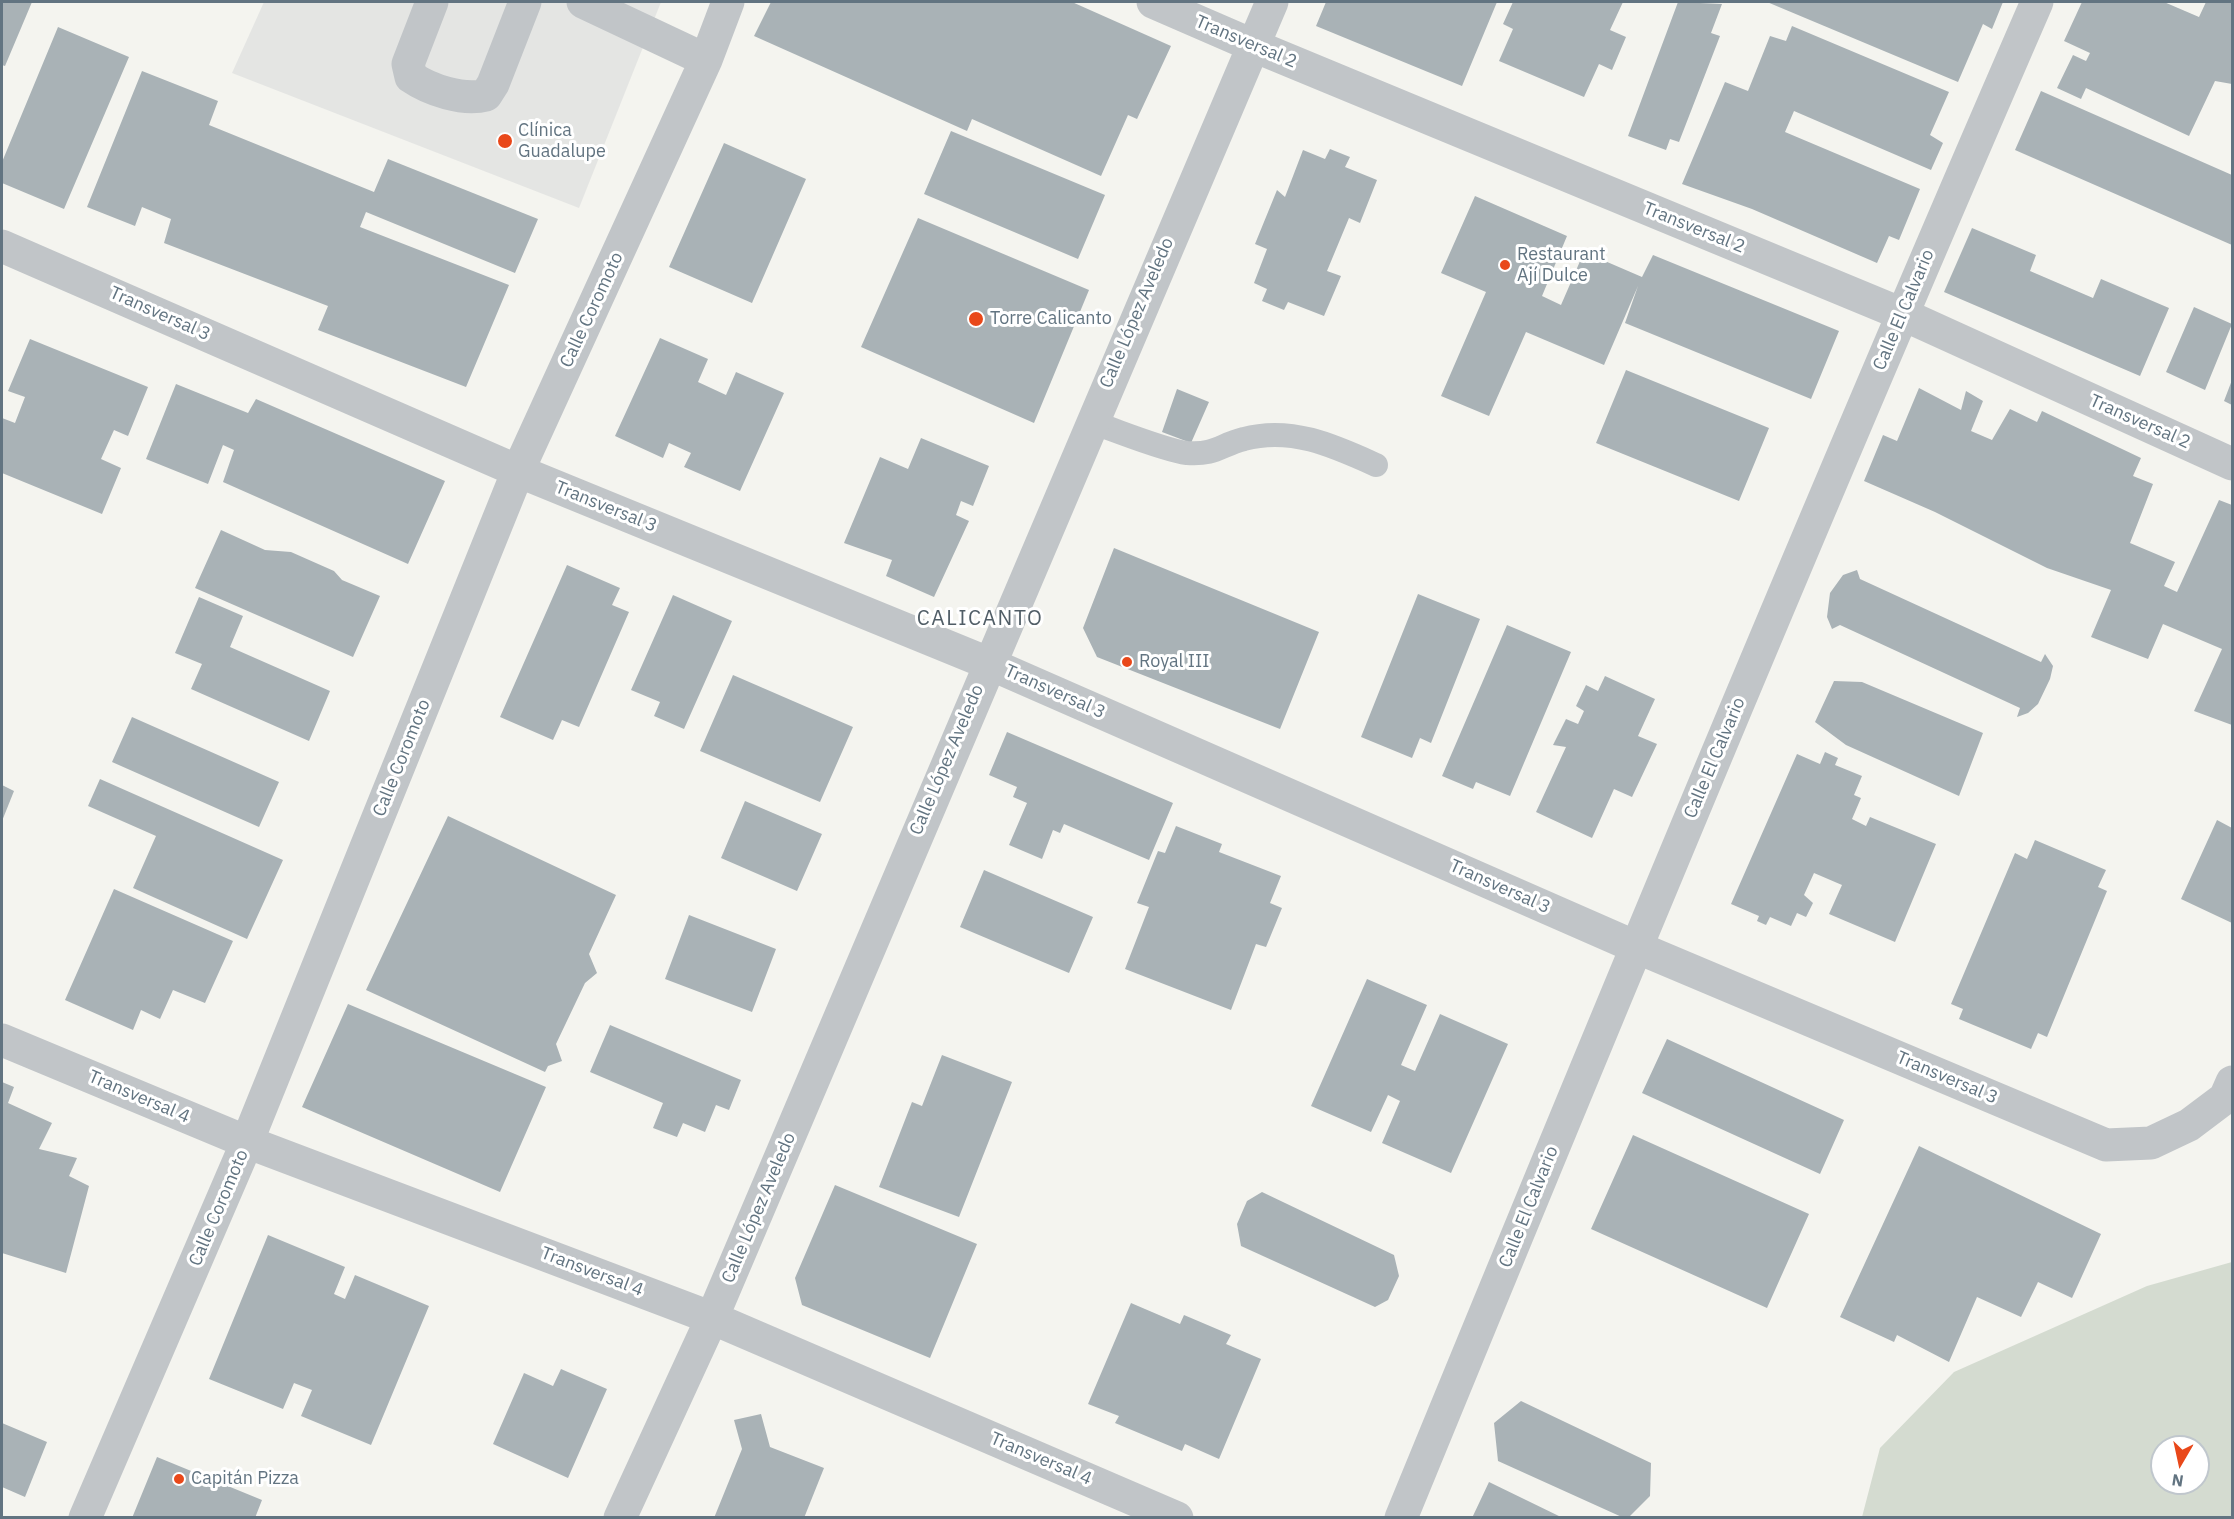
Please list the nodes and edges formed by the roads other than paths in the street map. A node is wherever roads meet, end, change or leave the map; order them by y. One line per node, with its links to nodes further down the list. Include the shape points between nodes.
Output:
1 (432, 2): 2 (street, via 408,64 411,76 422,84 472,99 486,95 493,84)
2 (525, 2)
3 (583, 2): 9 (street)
4 (728, 2): 9 (street, Calle Coromoto)
5 (1152, 2): 8 (street, Transversal 2)
6 (1272, 2): 8 (street, Calle López Aveledo)
7 (2037, 2): 11 (street, Calle El Calvario)
8 (1252, 45): 11 (street, Transversal 2); 12 (street, Calle López Aveledo)
9 (706, 60): 15 (street, Calle Coromoto)
10 (2, 246): 15 (street, Transversal 3)
11 (1902, 314): 13 (street, Transversal 2); 17 (street, Calle El Calvario)
12 (1091, 422): 14 (lane, via 1185,453 1213,453 1244,438 1293,434); 16 (street, Calle López Aveledo)
13 (2232, 464)
14 (1376, 465)
15 (518, 471): 16 (street, Transversal 3); 20 (street, Calle Coromoto)
16 (988, 663): 17 (street, Transversal 3); 21 (street, Calle López Aveledo)
17 (1635, 946): 19 (street, Transversal 3, via 2106,1145 2151,1143 2189,1125 2225,1098); 25 (street, Calle El Calvario)
18 (2, 1040): 20 (street, Transversal 4)
19 (2232, 1082)
20 (247, 1142): 21 (street, Transversal 4); 22 (street, Calle Coromoto)
21 (712, 1317): 23 (street, Calle López Aveledo); 24 (street, Transversal 4)
22 (85, 1518)
23 (620, 1518)
24 (1177, 1518)
25 (1401, 1518)

